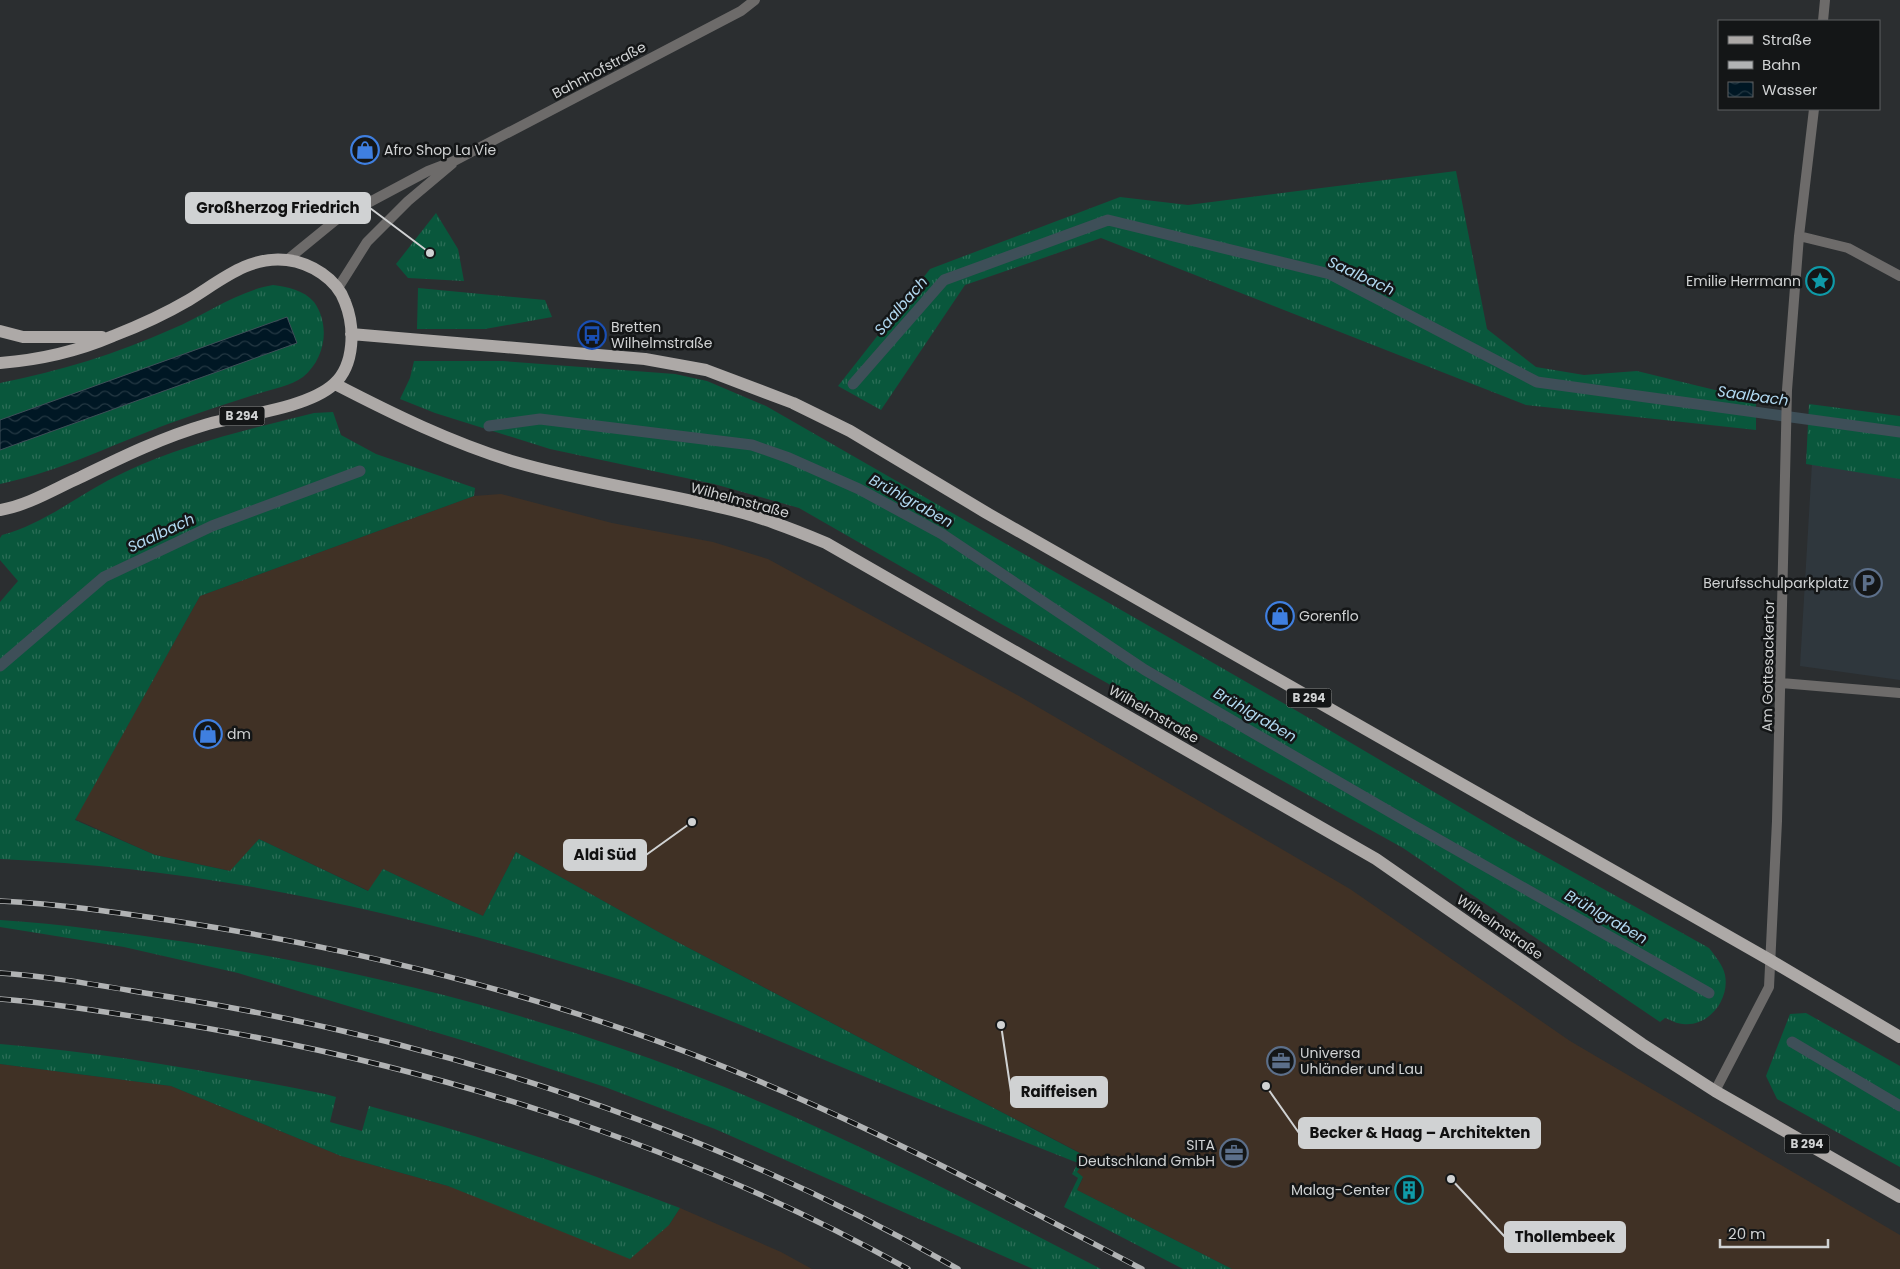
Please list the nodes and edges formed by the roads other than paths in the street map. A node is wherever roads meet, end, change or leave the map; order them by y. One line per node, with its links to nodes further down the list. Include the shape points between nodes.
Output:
1 (755, 0): 5 (street, Bahnhofstraße, via 741,11)
2 (1825, 0): 3 (street)
3 (1823, 20)
4 (1814, 110): 6 (street, Am Gottesackertor)
5 (454, 161): 7 (street, Bahnhofstraße, via 428,171 336,220); 9 (street, Bahnhofstraße, via 366,242)
6 (1799, 236): 8 (street, via 1848,248); 16 (street, Am Gottesackertor, via 1787,390)
7 (287, 260): 9 (main road, B 294, via 318,271); 12 (main road, B 294, via 254,263 234,271 188,300)
8 (1900, 276)
9 (338, 288): 11 (main road, B 294, via 346,302)
10 (0, 331): 12 (main road, via 23,337)
11 (351, 334): 14 (main road, B 294, via 348,363); 18 (main road, B 294, via 645,359 706,370 793,403 850,432)
12 (112, 337): 13 (main road, B 294, via 49,355)
13 (0, 363)
14 (335, 384): 15 (main road, B 294, via 300,402 167,438 32,501); 20 (main road, Wilhelmstraße / B 294, via 410,422 515,462 722,508 779,523 826,543 1376,859)
15 (0, 510)
16 (1781, 683): 17 (street); 18 (street, Am Gottesackertor)
17 (1900, 694)
18 (1770, 960): 19 (main road, B 294); 20 (street, Am Gottesackertor, via 1769,987)
19 (1900, 1036)
20 (1715, 1091): 21 (main road, Wilhelmstraße / B 294)
21 (1900, 1197)

